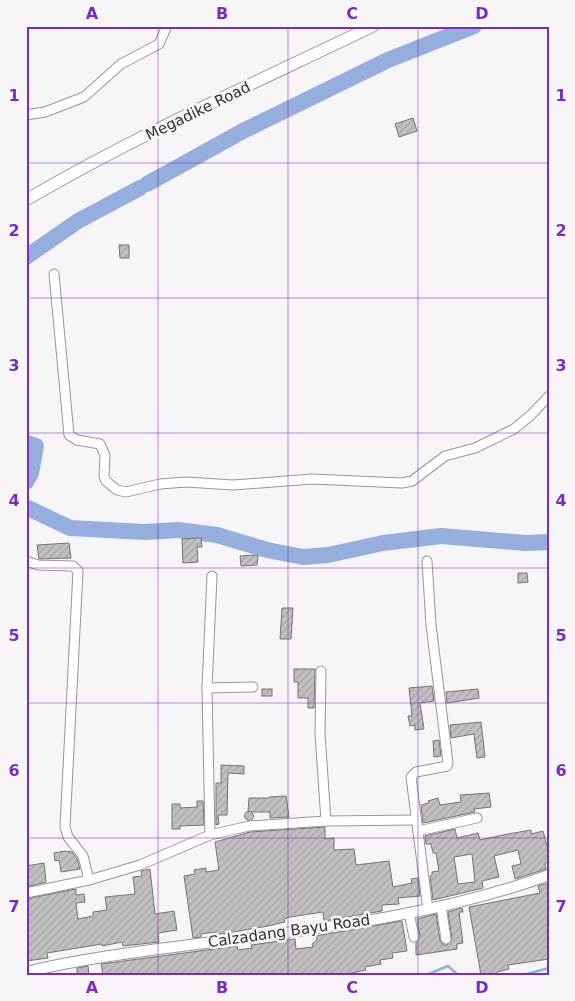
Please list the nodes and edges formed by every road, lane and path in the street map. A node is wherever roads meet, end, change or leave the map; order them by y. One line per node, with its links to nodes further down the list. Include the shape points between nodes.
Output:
1 (167, 26): 3 (street, via 159,44 121,64 84,97 45,112)
2 (373, 26): 4 (main road, Megadike Road, via 60,180)
3 (26, 114)
4 (26, 200)
5 (54, 274): 6 (street, via 69,436 100,444 104,449 106,481 126,492 186,482 233,485 312,479 412,481 445,456 476,448 514,429)
6 (549, 396)
7 (26, 561): 19 (street, via 38,565 73,566 78,571 65,814 68,837 83,856)
8 (427, 561): 14 (street, via 431,625 448,763 447,766 413,774)
9 (212, 576): 12 (street)
10 (321, 671): 15 (street, via 320,734)
11 (252, 687): 12 (street)
12 (207, 688): 17 (street)
13 (477, 818): 16 (street)
14 (415, 820): 15 (street); 16 (street)
15 (326, 821): 17 (street, via 249,826)
16 (418, 831): 22 (street)
17 (210, 835): 19 (street, via 140,865)
18 (549, 875): 21 (street, Calzadang Bayu Road)
19 (89, 880): 20 (street)
20 (26, 893)
21 (441, 906): 22 (street, Calzadang Bayu Road); 25 (street)
22 (428, 910): 23 (street, Calzadang Bayu Road)
23 (409, 913): 24 (street); 26 (street, Calzadang Bayu Road, via 294,932 84,959)
24 (414, 937)
25 (446, 938)
26 (26, 972)

